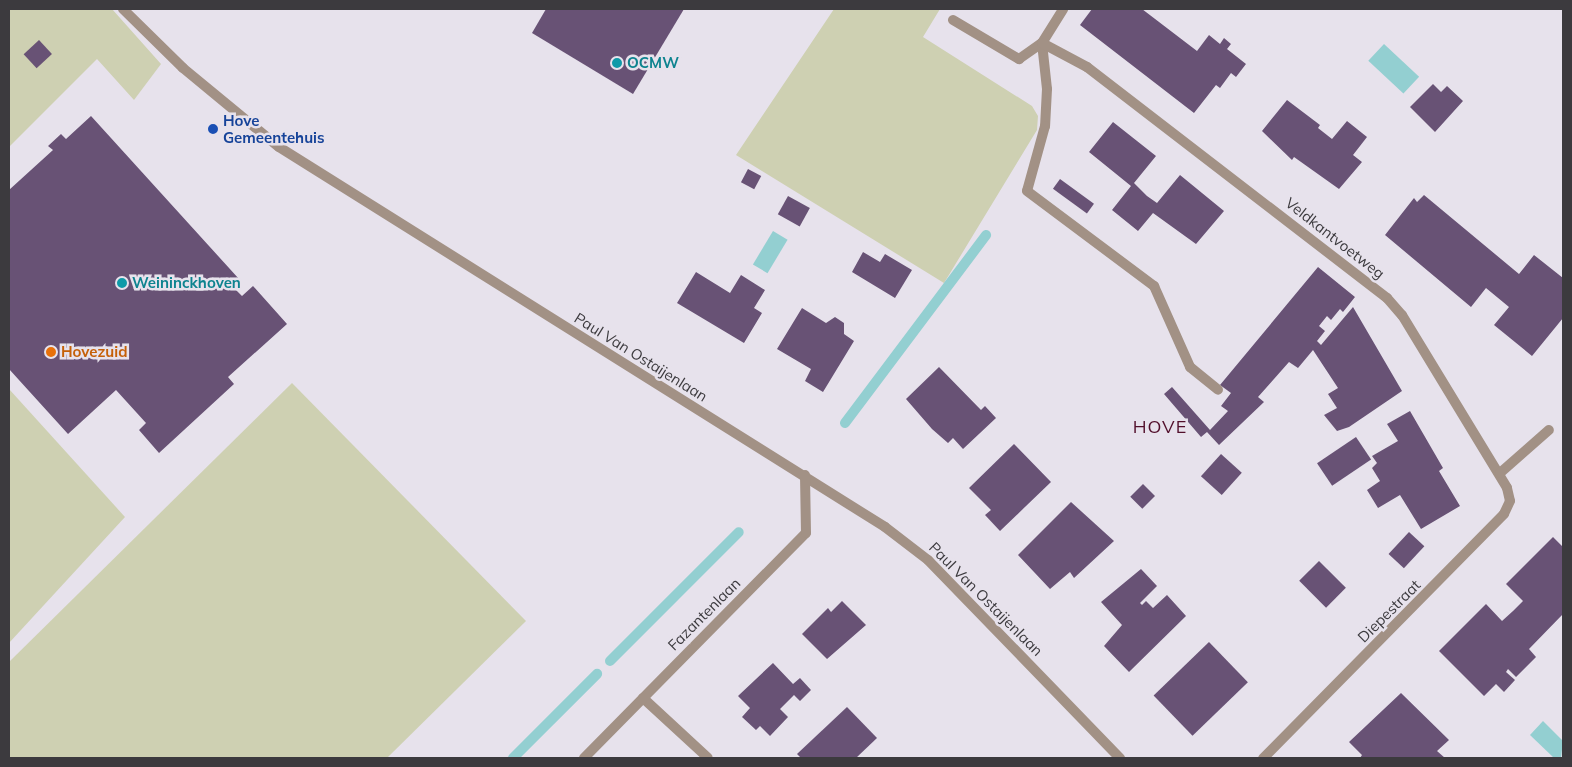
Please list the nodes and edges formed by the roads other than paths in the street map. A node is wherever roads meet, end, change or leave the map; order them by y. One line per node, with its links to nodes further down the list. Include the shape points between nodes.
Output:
1 (123, 9): 8 (street, Paul Van Ostaijenlaan, via 183,68 279,147)
2 (1063, 9): 4 (street)
3 (953, 20): 4 (street, via 1019,60)
4 (1042, 43): 5 (street, via 1047,89 1045,126 1027,191 1154,286 1190,367); 7 (street, Veldkantvoetweg, via 1088,67 1387,298 1402,315)
5 (1218, 390)
6 (1549, 430): 7 (street)
7 (1500, 473): 13 (street, Diepestraat, via 1510,500 1504,514)
8 (805, 475): 9 (street, Fazantenlaan, via 806,533); 12 (street, Paul Van Ostaijenlaan, via 885,526 928,560)
9 (643, 698): 10 (street, Fazantenlaan); 11 (street)
10 (584, 758)
11 (708, 758)
12 (1120, 758)
13 (1263, 758)

